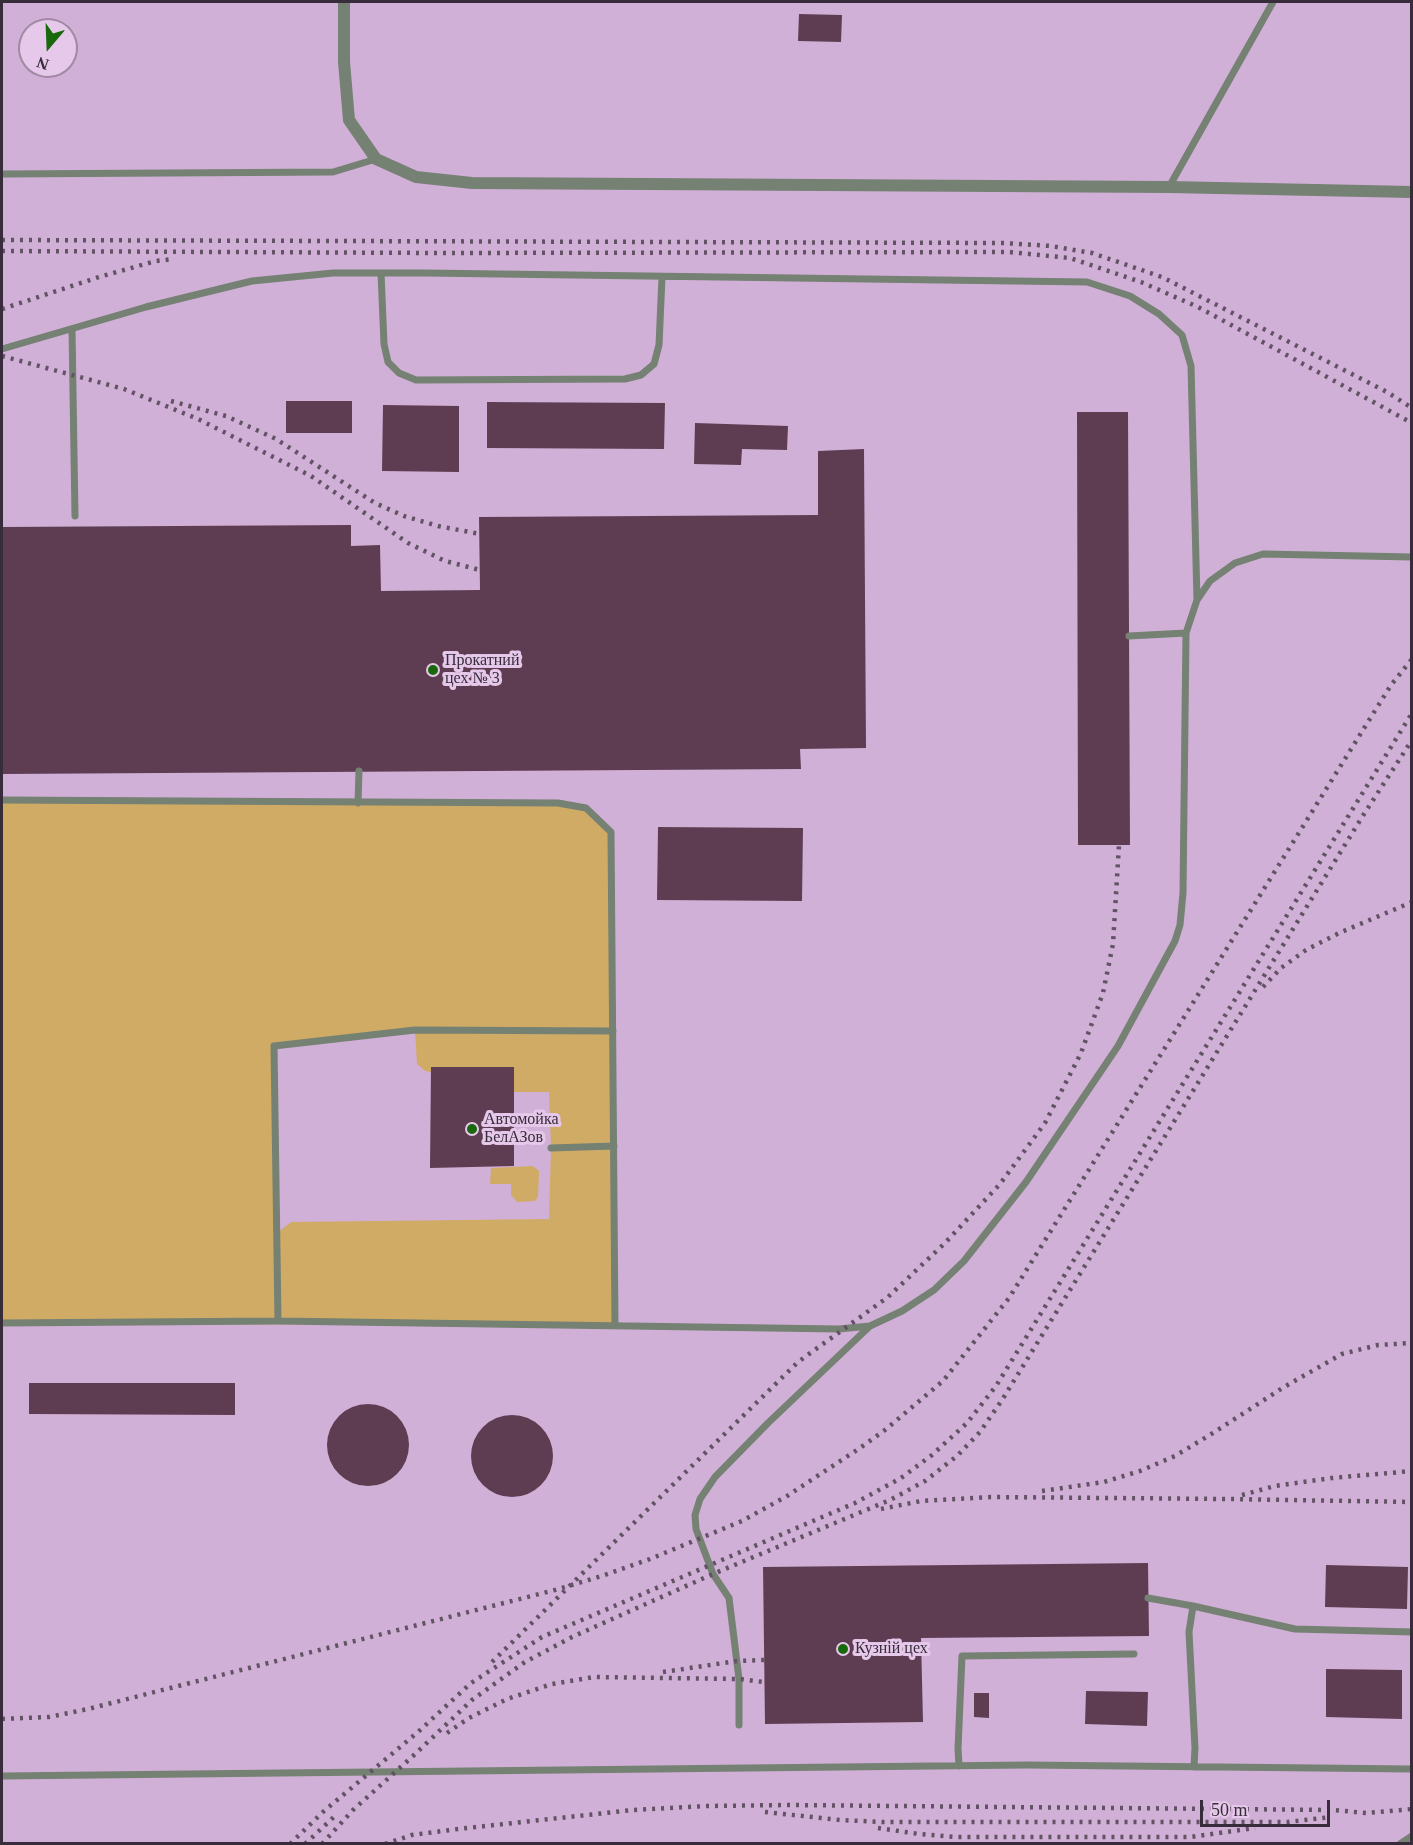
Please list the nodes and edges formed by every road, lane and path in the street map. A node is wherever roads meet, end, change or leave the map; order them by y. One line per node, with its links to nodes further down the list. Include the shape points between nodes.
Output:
1 (344, 2): 3 (street, via 349,120)
2 (1273, 2): 5 (lane)
3 (376, 159): 4 (lane, via 333,171); 5 (street, via 416,177 472,183)
4 (2, 174)
5 (1169, 187): 6 (street)
6 (1412, 192)
7 (381, 273): 8 (lane); 8 (lane, via 388,362 399,374 416,381 625,379 641,375 654,364 659,345); 9 (lane, via 252,281)
8 (662, 277): 13 (lane, via 1087,282 1130,296 1182,335 1191,366)
9 (72, 329): 10 (lane); 11 (lane)
10 (2, 349)
11 (75, 516)
12 (1412, 557): 13 (lane, via 1263,554 1235,563 1210,581)
13 (1197, 600): 14 (lane)
14 (1186, 633): 15 (lane); 25 (lane, via 1183,893 1175,941 1118,1046 1026,1182 978,1244 934,1290)
15 (1129, 636)
16 (359, 771): 18 (lane)
17 (2, 800): 18 (lane)
18 (358, 803): 19 (lane, via 558,803 586,808 611,832)
19 (613, 1031): 20 (lane); 22 (lane, via 415,1030 274,1046)
20 (614, 1146): 21 (lane); 24 (lane)
21 (551, 1148)
22 (278, 1321): 23 (lane); 24 (lane)
23 (2, 1323)
24 (615, 1326): 25 (lane)
25 (870, 1326): 30 (lane, via 768,1423 715,1477 700,1499 696,1529 713,1574 729,1598 739,1679)
26 (1148, 1598): 27 (lane)
27 (1193, 1606): 28 (lane, via 1295,1629); 32 (lane, via 1189,1632)
28 (1412, 1632)
29 (1134, 1654): 31 (lane, via 962,1656)
30 (739, 1725)
31 (959, 1766): 32 (lane); 34 (lane)
32 (1194, 1767): 33 (lane)
33 (1412, 1769)
34 (2, 1776)
35 (1412, 1836): 36 (lane)
36 (1400, 1844)

